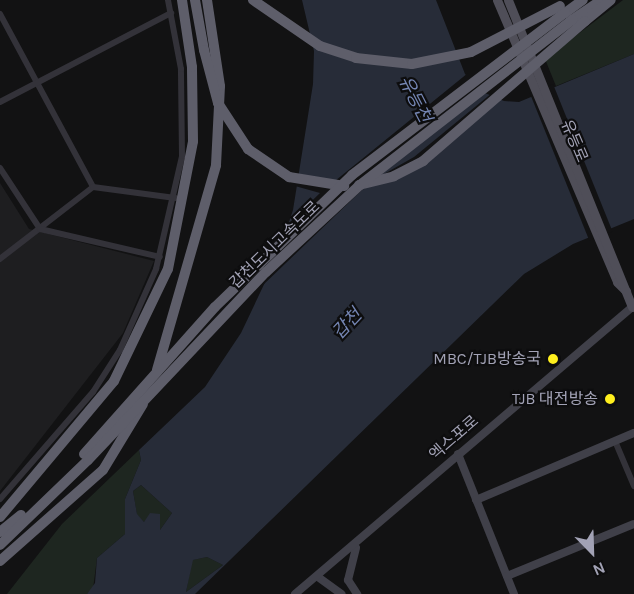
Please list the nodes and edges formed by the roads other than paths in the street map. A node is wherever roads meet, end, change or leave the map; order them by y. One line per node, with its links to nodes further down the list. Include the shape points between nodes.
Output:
1 (168, 0): 12 (street)
2 (182, 0): 32 (highway, via 192,68 193,141 168,269 114,381)
3 (195, 0): 11 (highway, bridge, via 218,103 248,149 304,182 356,186 394,176 423,161)
4 (207, 0): 37 (highway, via 219,70 219,134 210,195 171,339 130,433 103,470)
5 (253, 0): 13 (highway, bridge, via 320,46 365,60 412,64 471,52)
6 (497, 0): 23 (main road, 유등로, bridge, via 617,282)
7 (508, 0): 23 (main road, 유등로, bridge)
8 (570, 0): 13 (highway)
9 (583, 0): 13 (highway, 갑천도시고속도로)
10 (602, 0): 13 (highway, 갑천도시고속도로)
11 (611, 0)
12 (171, 13): 15 (street); 19 (street, via 184,108)
13 (566, 13): 28 (highway, 갑천도시고속도로, bridge, via 352,176 215,307)
14 (0, 14): 15 (street)
15 (38, 82): 16 (street); 18 (street)
16 (0, 102)
17 (0, 168): 20 (street)
18 (93, 186): 19 (street); 20 (street)
19 (175, 198): 21 (street)
20 (40, 229): 21 (street); 22 (street)
21 (160, 256): 30 (street, via 120,350 62,430)
22 (0, 259)
23 (626, 291): 24 (main road, 유등로)
24 (633, 309): 27 (street, 엑스포로)
25 (634, 433): 26 (street)
26 (615, 441): 29 (street); 31 (street)
27 (458, 454): 31 (street); 35 (street, 엑스포로)
28 (86, 457): 34 (highway, 갑천도시고속도로); 36 (highway, 갑천도시고속도로)
29 (634, 486)
30 (0, 499)
31 (476, 500): 38 (street)
32 (0, 517)
33 (634, 524): 38 (street)
34 (0, 532)
35 (358, 544): 39 (street, 엑스포로); 42 (street, via 348,571)
36 (0, 545)
37 (0, 561)
38 (507, 576): 43 (street)
39 (318, 577): 40 (street, 엑스포로); 41 (street)
40 (295, 594)
41 (342, 594)
42 (357, 594)
43 (514, 594)

